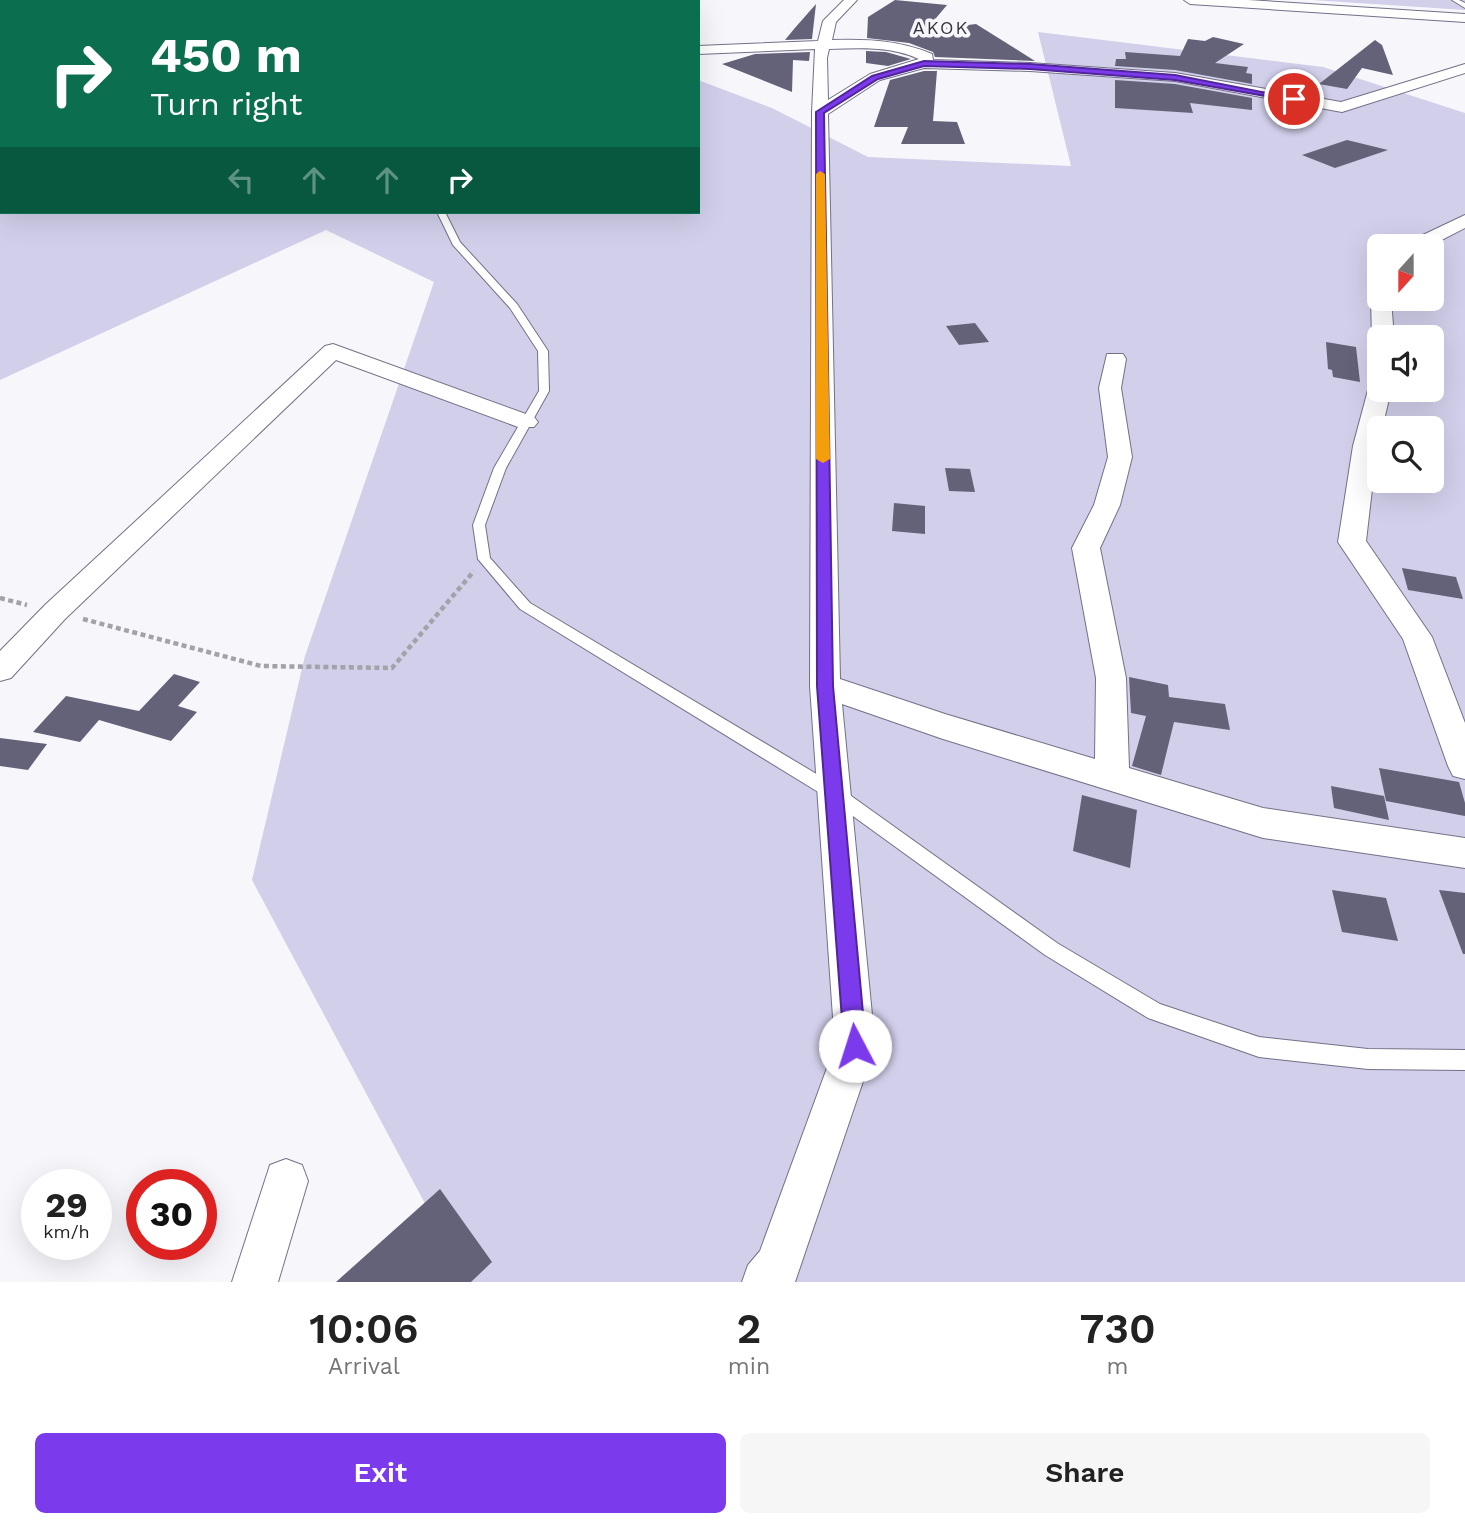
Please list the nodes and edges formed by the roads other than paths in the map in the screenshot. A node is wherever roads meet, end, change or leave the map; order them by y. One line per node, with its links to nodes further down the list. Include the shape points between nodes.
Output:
1 (850, 0): 6 (street, via 830,21)
2 (1190, 0): 5 (street)
3 (1455, 0): 4 (lane)
4 (1465, 6)
5 (1465, 18)
6 (823, 46): 7 (street); 8 (street, via 917,49 927,57); 10 (street)
7 (700, 50)
8 (924, 64): 9 (street, via 1175,77 1342,107); 10 (street, via 875,77)
9 (1465, 68)
10 (820, 112): 18 (street)
11 (442, 214): 16 (lane, via 456,243 514,306 543,351 544,391)
12 (1465, 221): 13 (street)
13 (1439, 234)
14 (1115, 359): 20 (street, via 1111,388 1120,457 1107,505 1086,548 1111,678)
15 (1377, 402): 19 (street, via 1365,446 1352,542 1417,637)
16 (526, 422): 17 (street, via 333,351 55,612); 21 (lane, via 500,468 479,525 484,559 525,606)
17 (0, 670)
18 (825, 686): 20 (street); 21 (street)
19 (1465, 766)
20 (1112, 777): 22 (street, via 1263,823)
21 (834, 793): 23 (lane, via 1051,948 1155,1012 1259,1047 1368,1059); 26 (street, via 855,1046 778,1266)
22 (1465, 853)
23 (1465, 1060)
24 (286, 1181): 25 (street)
25 (255, 1282)
26 (765, 1282)

